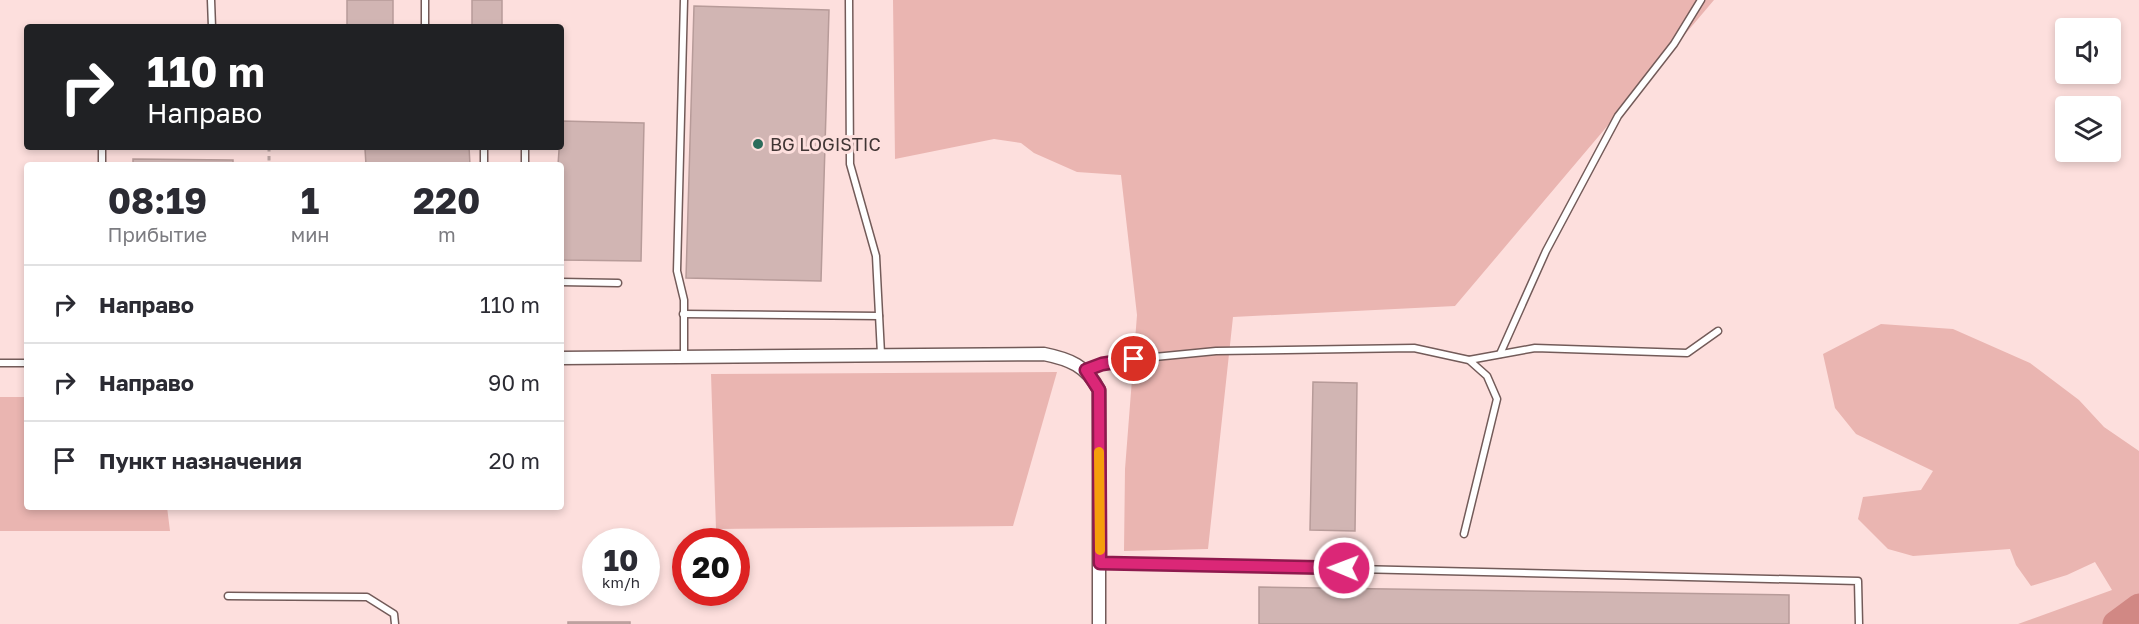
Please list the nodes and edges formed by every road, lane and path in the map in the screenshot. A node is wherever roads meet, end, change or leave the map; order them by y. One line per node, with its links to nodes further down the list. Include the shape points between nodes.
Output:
1 (211, 0): 6 (lane)
2 (424, 0): 7 (lane)
3 (684, 0): 10 (lane, via 676,271 684,300)
4 (849, 0): 11 (lane, via 850,164 876,256)
5 (1701, 0): 14 (lane, via 1674,44 1617,116 1546,251)
6 (212, 24)
7 (425, 24)
8 (564, 282): 9 (lane)
9 (618, 283)
10 (683, 314): 11 (lane); 15 (lane)
11 (879, 316): 13 (lane)
12 (1718, 331): 14 (lane, via 1686,353 1535,348)
13 (881, 354): 15 (street); 20 (street, via 1044,354 1064,358)
14 (1500, 354): 17 (lane)
15 (684, 356): 16 (street)
16 (564, 357)
17 (1469, 360): 20 (lane, via 1414,348 1216,351 1123,360); 21 (lane, via 1487,376 1497,399)
18 (0, 363): 19 (lane)
19 (24, 363)
20 (1086, 370): 22 (street, via 1099,390)
21 (1464, 534)
22 (1100, 563): 25 (street); 26 (lane, via 1858,581)
23 (228, 596): 24 (lane, via 367,597 394,614)
24 (395, 624)
25 (1099, 624)
26 (1859, 624)

